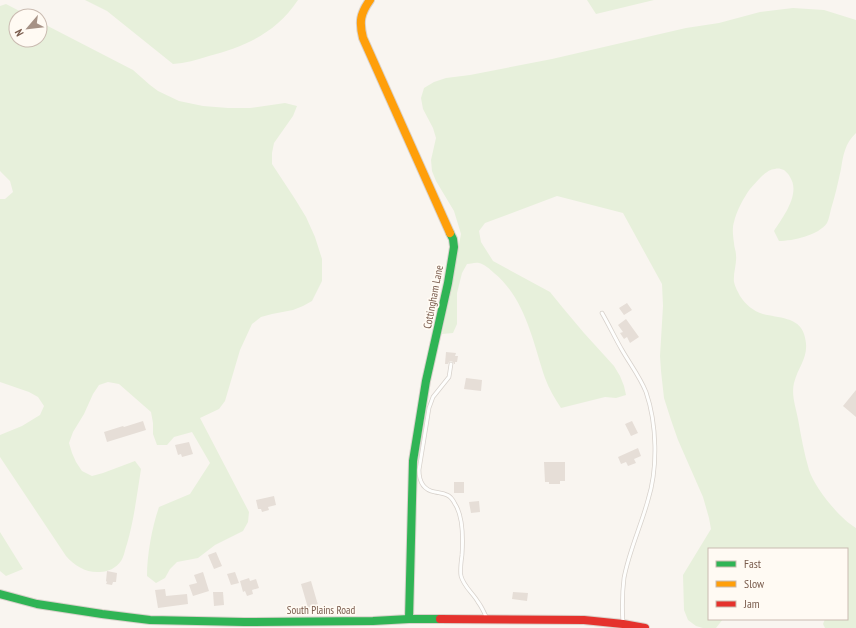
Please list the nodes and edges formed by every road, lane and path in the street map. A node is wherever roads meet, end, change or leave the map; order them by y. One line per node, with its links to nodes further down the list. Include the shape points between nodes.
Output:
1 (370, 0): 5 (main road, Cottingham Lane, via 360,20 362,38 446,223 454,247 426,380 413,461)
2 (602, 313): 7 (lane, via 646,392 654,435 651,489 627,565 622,599)
3 (451, 364): 6 (lane, via 449,377 433,397 429,408 419,477 425,488 446,494 458,509 461,524 461,577)
4 (0, 594): 5 (main road, South Plains Road, via 37,604 150,620)
5 (409, 620): 6 (main road, South Plains Road)
6 (488, 620): 7 (main road, South Plains Road, via 584,620)
7 (623, 624): 8 (main road, South Plains Road)
8 (645, 628)

